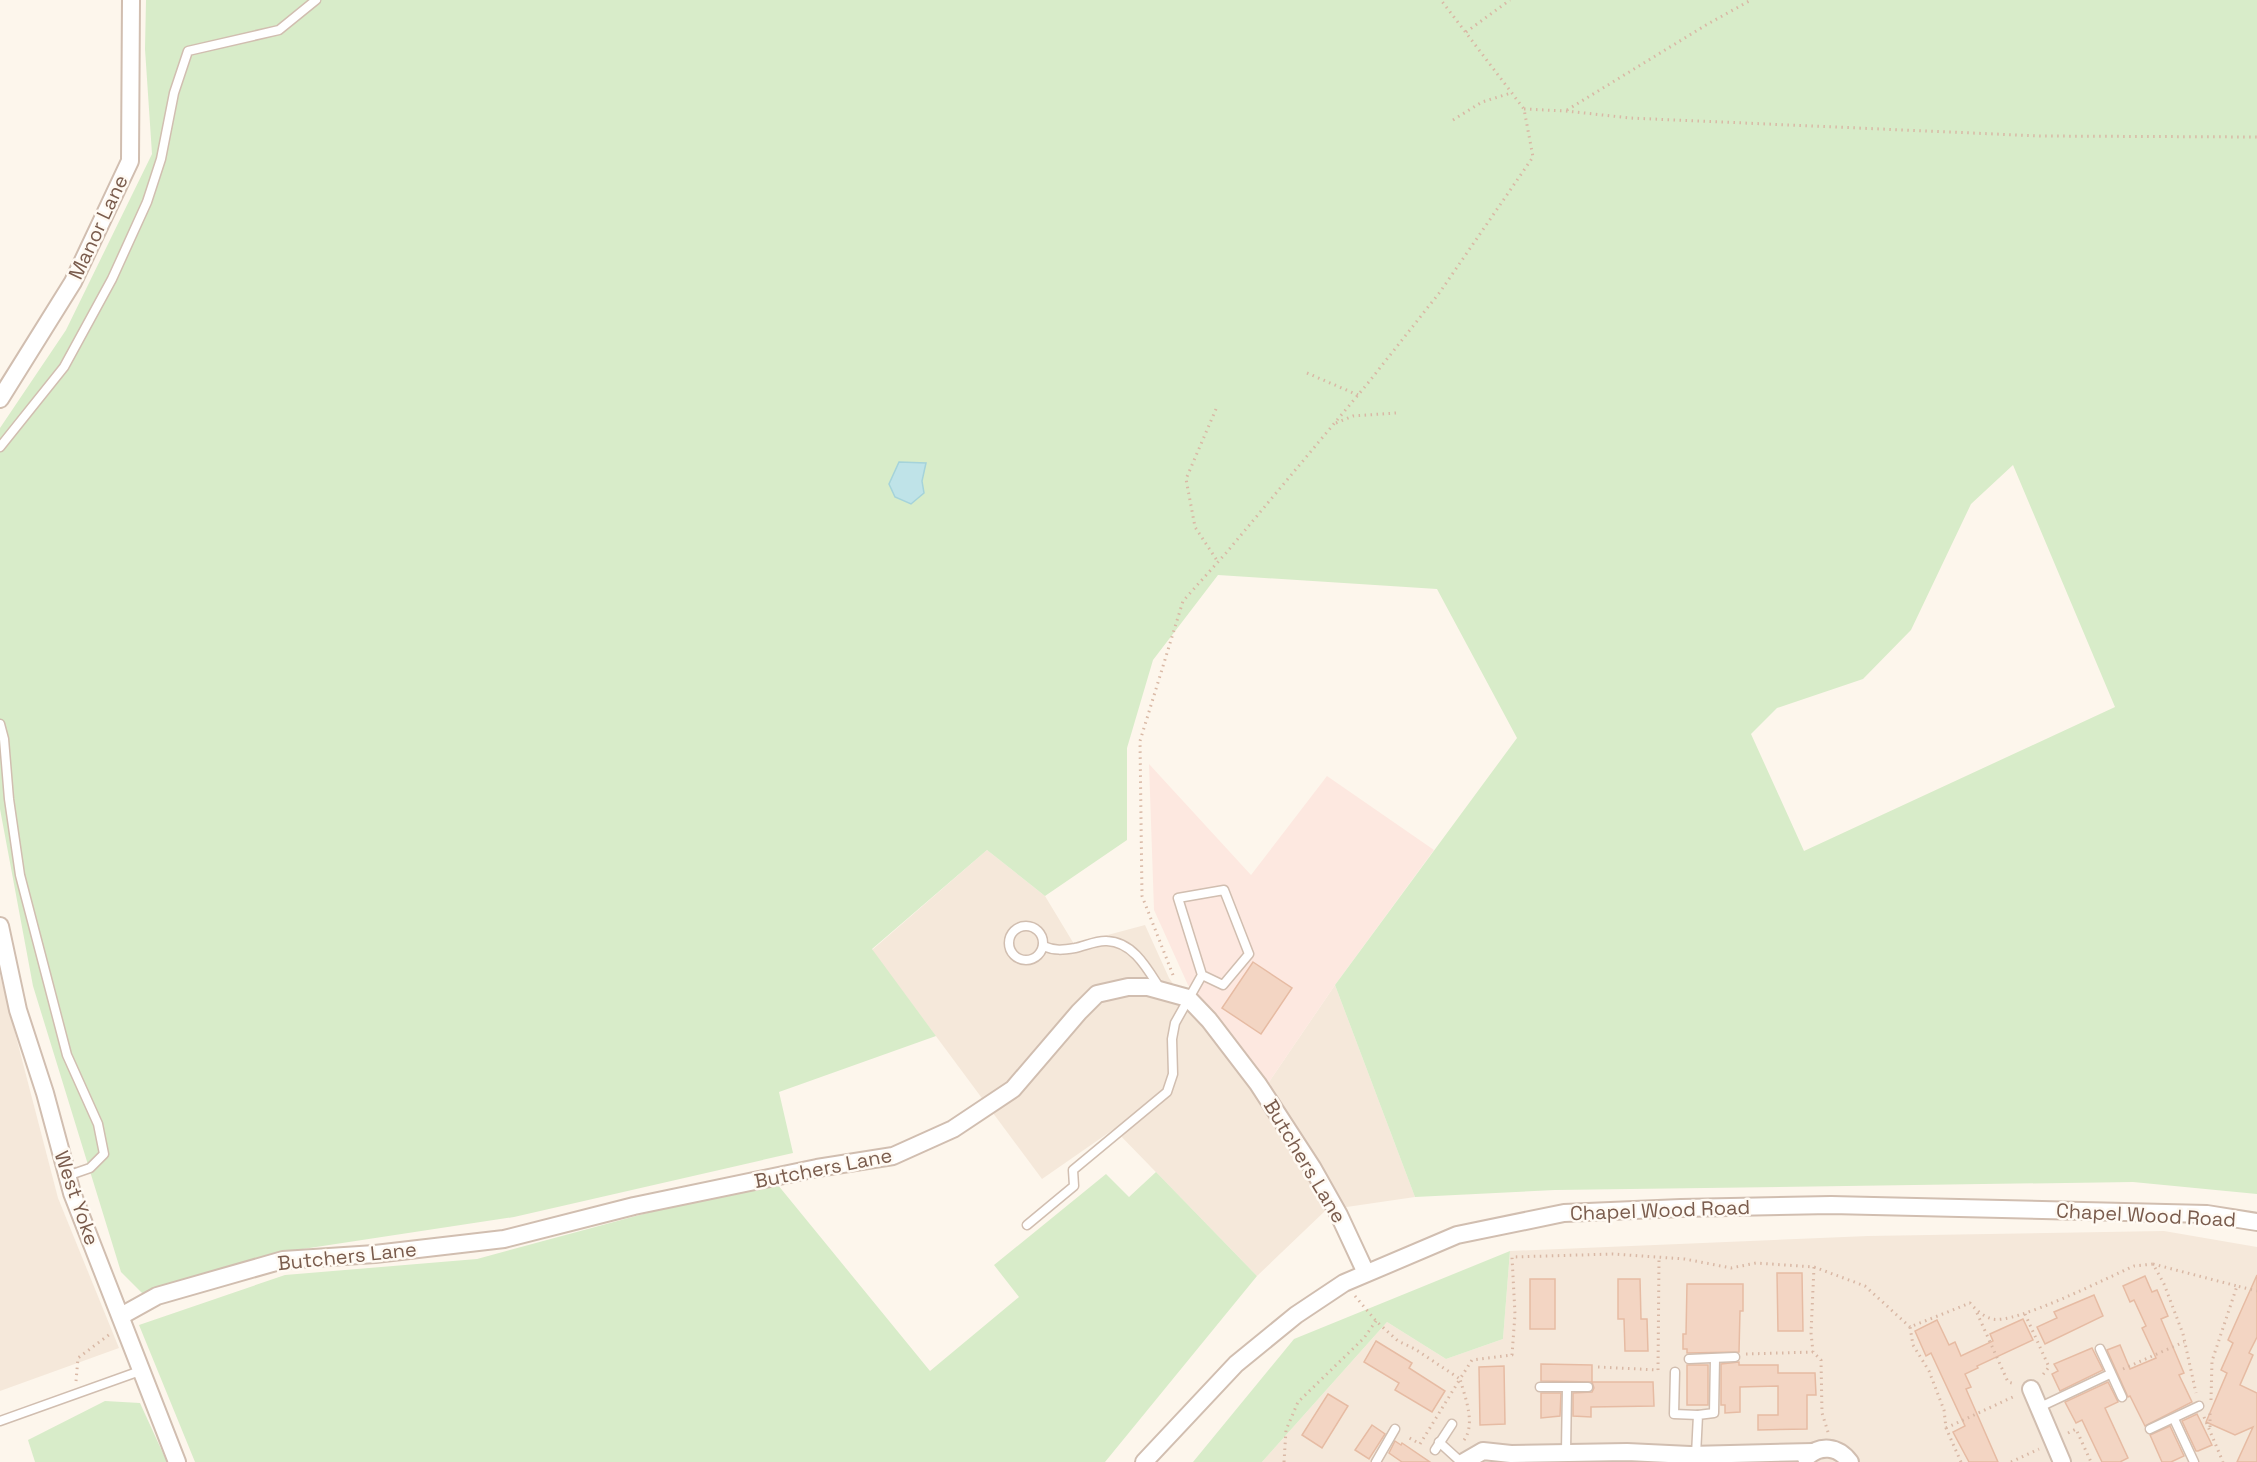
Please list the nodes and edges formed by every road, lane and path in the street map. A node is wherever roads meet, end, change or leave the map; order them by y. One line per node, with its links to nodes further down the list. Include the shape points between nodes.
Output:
1 (131, 0): 14 (street, Manor Lane, via 130,161 73,282)
2 (316, 0): 18 (lane, via 279,30 188,51 147,202 112,279 64,367)
3 (1440, 0): 6 (path)
4 (1510, 0): 6 (path)
5 (1751, 0): 9 (path)
6 (1465, 33): 7 (path)
7 (1511, 93): 8 (path); 10 (path, via 1482,102)
8 (1524, 109): 9 (path); 13 (path, via 1533,157 1440,292)
9 (1566, 111): 11 (path, via 1630,118 2040,136)
10 (1453, 120)
11 (2257, 137)
12 (1307, 373): 13 (path)
13 (1359, 395): 17 (path)
14 (0, 399)
15 (1216, 409): 19 (path, via 1186,479 1195,527)
16 (1395, 412): 17 (path, via 1353,416)
17 (1334, 424): 19 (path)
18 (0, 447)
19 (1218, 562): 25 (path, via 1183,601 1140,741 1142,896)
20 (0, 724): 26 (lane, via 20,875 68,1055 98,1124 104,1154 90,1168)
21 (0, 926): 26 (street, West Yoke, via 18,1010)
22 (1043, 946): 22 (lane, via 1041,935 1029,927 1014,932 1010,942 1012,953 1022,960 1038,956); 24 (lane, via 1061,951 1108,940 1135,953)
23 (1202, 975): 23 (lane, via 1178,898 1224,890 1249,954 1223,985); 25 (lane)
24 (1162, 990): 25 (street, Butchers Lane); 38 (street, Butchers Lane, via 1128,987 1097,994 1013,1089 953,1129 893,1156 634,1206 504,1239 283,1260 157,1296)
25 (1184, 996): 28 (lane, via 1172,1039 1173,1074 1167,1092 1073,1170 1074,1186); 32 (street, Butchers Lane, via 1209,1020 1258,1084 1312,1167)
26 (67, 1176): 38 (street, West Yoke)
27 (2257, 1222): 32 (street, Chapel Wood Road, via 2207,1215 1831,1205 1564,1213 1457,1235)
28 (1027, 1225)
29 (1659, 1257): 31 (path, via 1731,1268 1756,1263); 48 (path); 52 (path, via 1512,1257 1512,1355 1472,1360)
30 (2153, 1264): 34 (path); 37 (path, via 2134,1266); 41 (path)
31 (1814, 1267): 40 (path, via 1865,1286); 43 (path)
32 (1366, 1273): 33 (street, Chapel Wood Road)
33 (1344, 1283): 39 (path); 77 (street, Chapel Wood Road, via 1236,1364)
34 (2237, 1286): 35 (path); 66 (path, via 2212,1361)
35 (2257, 1291)
36 (1977, 1311): 37 (path, via 1994,1320); 40 (path, via 1970,1302); 56 (path, via 2008,1382)
37 (2025, 1314): 56 (path, via 2049,1367)
38 (122, 1320): 49 (street, West Yoke); 57 (path, via 78,1358)
39 (1376, 1321): 52 (path, via 1398,1341); 78 (path, via 1343,1360 1298,1402 1286,1430)
40 (1910, 1327): 65 (path, via 1913,1345 1929,1371 1944,1410)
41 (2184, 1342): 51 (path); 59 (path)
42 (2100, 1349): 51 (lane)
43 (1813, 1352): 44 (path); 70 (path, via 1821,1360 1822,1413)
44 (1735, 1357): 45 (lane)
45 (1714, 1358): 46 (lane); 61 (lane, via 1714,1413)
46 (1689, 1359)
47 (1598, 1367): 48 (path)
48 (1658, 1370): 50 (path)
49 (140, 1371): 57 (lane); 76 (street, West Yoke)
50 (1675, 1372): 61 (lane, via 1674,1414)
51 (2110, 1374): 58 (lane); 60 (lane)
52 (1460, 1379): 67 (path, via 1420,1444)
53 (1567, 1387): 54 (lane); 55 (lane); 71 (lane)
54 (1587, 1387)
55 (1540, 1388)
56 (2031, 1389): 60 (street); 65 (path)
57 (74, 1395): 63 (lane)
58 (2121, 1396)
59 (2199, 1406): 62 (lane); 66 (path)
60 (2040, 1407): 69 (street)
61 (1698, 1415): 72 (lane)
62 (2174, 1419): 68 (lane); 85 (lane)
63 (0, 1421)
64 (1452, 1424): 79 (lane, via 1437,1446)
65 (1946, 1428): 81 (path)
66 (2210, 1428): 86 (path)
67 (1395, 1429): 75 (lane)
68 (2150, 1429)
69 (2053, 1441): 82 (path); 83 (street); 84 (path, via 2076,1429)
70 (1833, 1448): 73 (street, via 1822,1448); 80 (street)
71 (1566, 1452): 72 (street); 74 (street)
72 (1692, 1457): 73 (street)
73 (1809, 1457)
74 (1510, 1458): 79 (street, via 1483,1450)
75 (1377, 1461)
76 (177, 1462)
77 (1144, 1462)
78 (1284, 1462)
79 (1462, 1462)
80 (1850, 1462)
81 (1961, 1462)
82 (2011, 1462)
83 (2062, 1462)
84 (2091, 1462)
85 (2194, 1462)
86 (2223, 1462)

